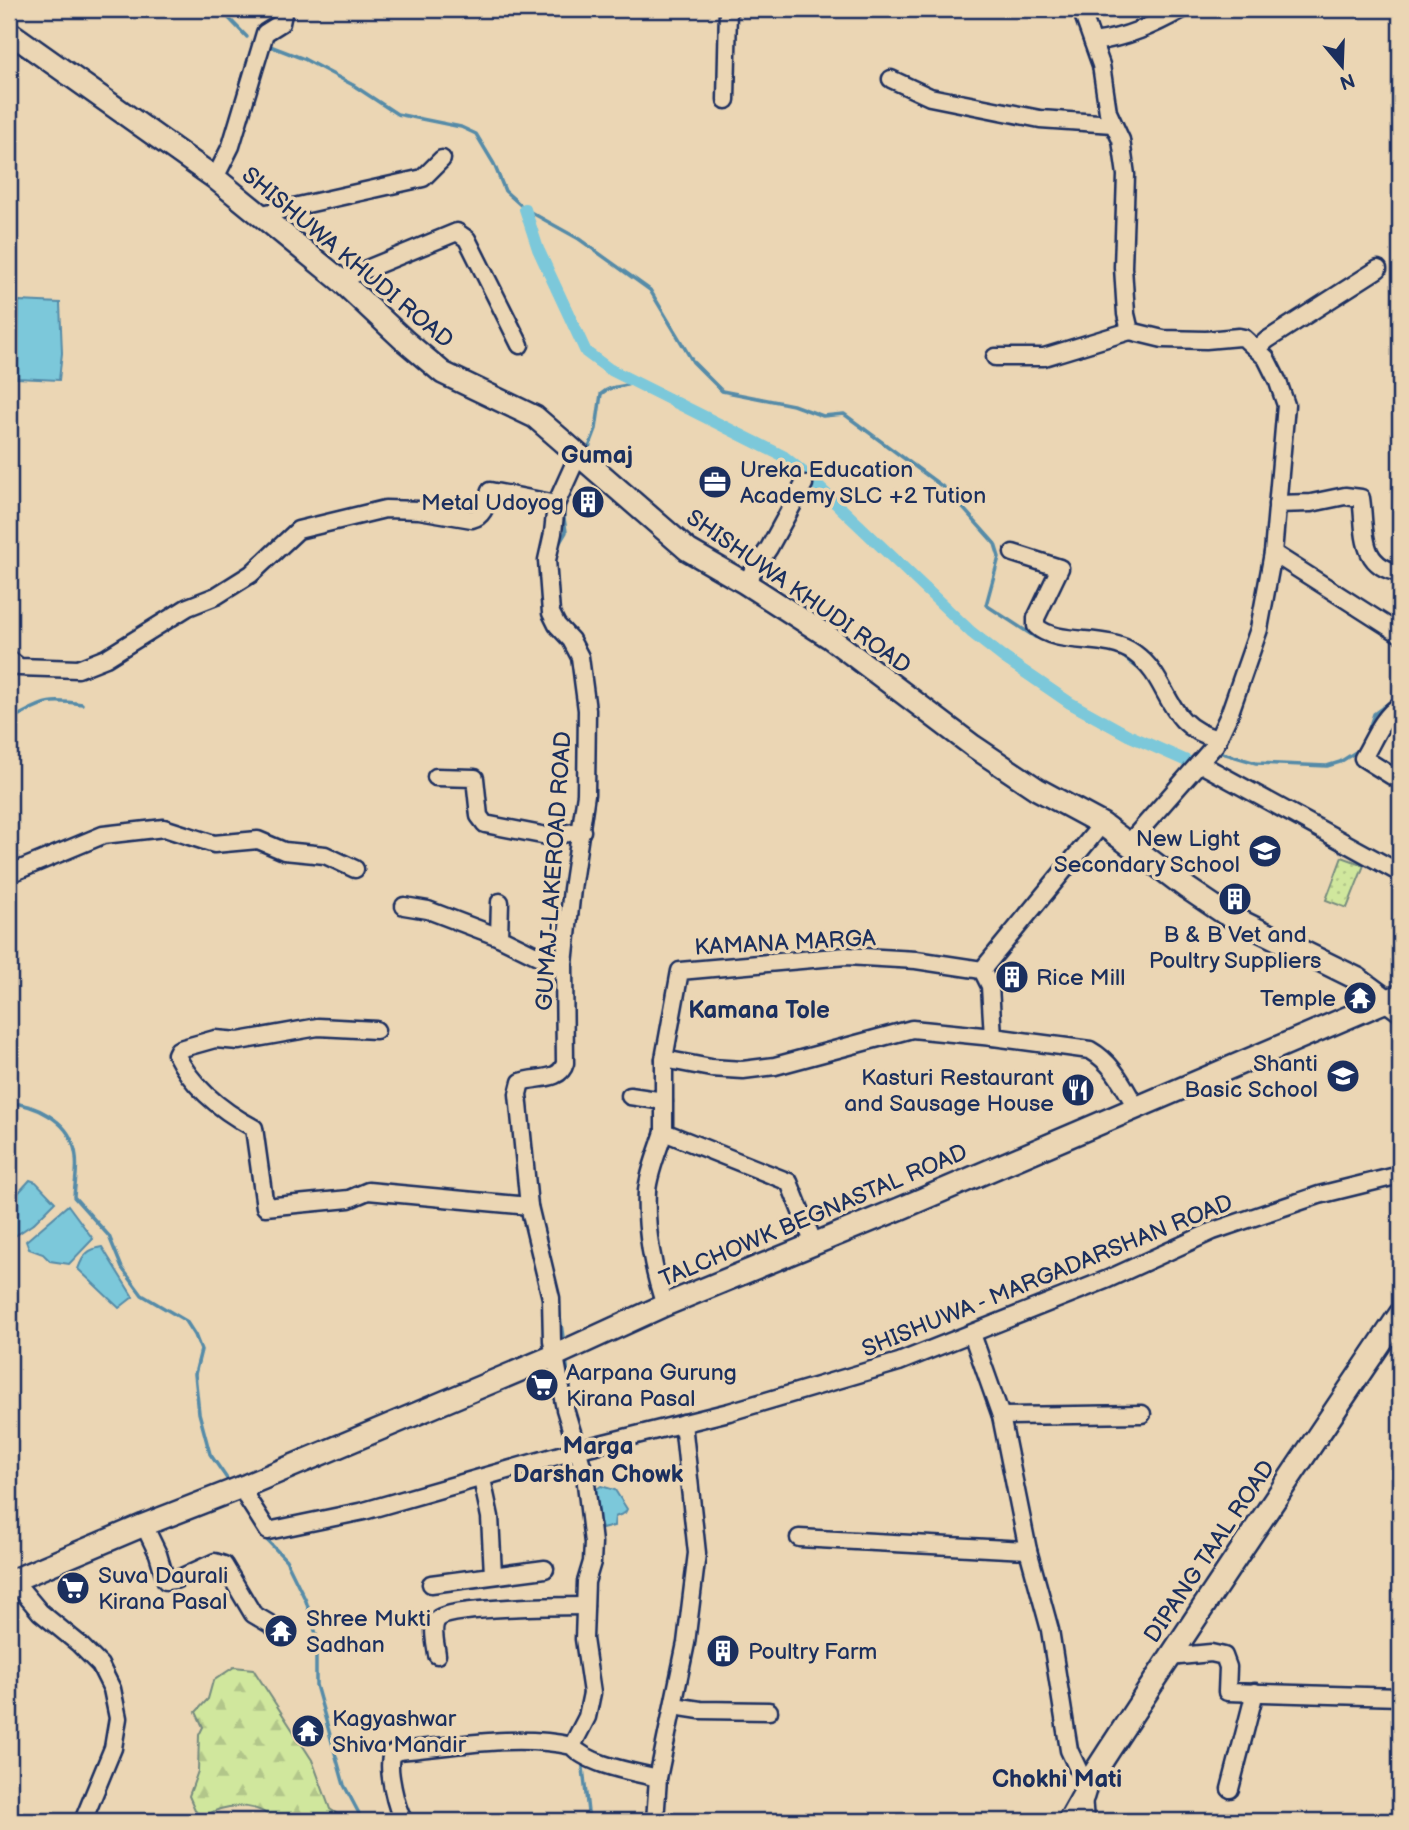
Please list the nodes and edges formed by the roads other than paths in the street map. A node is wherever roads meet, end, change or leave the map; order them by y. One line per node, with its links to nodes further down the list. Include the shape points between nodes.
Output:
1 (284, 9): 12 (street, via 281,23 265,33 231,146)
2 (727, 9): 9 (street)
3 (1081, 9): 7 (street)
4 (1183, 9): 5 (street)
5 (1158, 15): 7 (street, via 1114,40)
6 (10, 36): 12 (main road, SHISHUWA KHUDI ROAD)
7 (1093, 42): 10 (street)
8 (891, 79): 10 (street, via 930,97 1040,119)
9 (726, 100)
10 (1112, 124): 16 (street, via 1121,141 1126,176 1123,267)
11 (442, 159): 13 (street, via 423,178)
12 (215, 178): 13 (main road, SHISHUWA KHUDI ROAD)
13 (258, 215): 15 (main road, SHISHUWA KHUDI ROAD)
14 (1378, 269): 18 (street)
15 (340, 280): 17 (street, via 457,232 467,239); 20 (main road, SHISHUWA KHUDI ROAD, via 443,373 535,417)
16 (1130, 331): 18 (street, via 1163,339 1239,337); 19 (street, via 1044,356)
17 (520, 345)
18 (1257, 349): 22 (street, via 1266,358 1286,405)
19 (995, 357)
20 (579, 453): 23 (street, GUMAJ-LAKEROAD ROAD); 27 (main road, SHISHUWA KHUDI ROAD, via 688,550)
21 (804, 484): 27 (street)
22 (1277, 504): 25 (street); 26 (street, via 1361,498 1367,552 1375,562)
23 (556, 505): 29 (street, via 491,491 478,518 385,509 298,530 251,574 106,658 78,669 19,667); 36 (street, GUMAJ-LAKEROAD ROAD, via 547,560 549,602 557,625 580,657 587,710)
24 (1013, 553): 31 (street, via 1060,568 1036,618 1040,630 1108,642 1134,653 1158,680 1186,725)
25 (1273, 553): 28 (street); 31 (street, via 1259,629)
26 (1400, 573)
27 (745, 583): 35 (main road, SHISHUWA KHUDI ROAD, via 829,638 973,747)
28 (1400, 634)
29 (9, 659)
30 (1400, 705): 34 (street, via 1390,712 1363,758)
31 (1218, 739): 32 (street)
32 (1199, 763): 37 (street); 39 (street)
33 (436, 777): 36 (street, via 475,778 479,816 485,824 547,836)
34 (1400, 781)
35 (1102, 824): 37 (main road, SHISHUWA KHUDI ROAD); 45 (street)
36 (582, 831): 44 (street, GUMAJ-LAKEROAD ROAD)
37 (1128, 844): 46 (main road, SHISHUWA KHUDI ROAD, via 1224,913)
38 (355, 869): 40 (street, via 325,855 284,851 258,840 214,844 164,828 103,835)
39 (1400, 873)
40 (9, 874)
41 (500, 902): 43 (street)
42 (404, 906): 43 (street, via 428,910)
43 (499, 937): 44 (street, via 550,962)
44 (564, 964): 55 (street, GUMAJ-LAKEROAD ROAD, via 564,1068 556,1075 526,1080 518,1088)
45 (982, 971): 48 (street, via 990,986); 49 (street, KAMANA MARGA, via 916,960 846,956 680,971)
46 (1396, 1002): 52 (main road, TALCHOWK BEGNASTAL ROAD)
47 (376, 1030): 55 (street, via 318,1027 239,1041 215,1039 176,1054 202,1090 227,1113 254,1128 265,1207 349,1199 368,1191)
48 (993, 1037): 49 (street, via 912,1029 775,1066 743,1070); 52 (street, via 1090,1050 1113,1068)
49 (664, 1059): 51 (street, KAMANA MARGA)
50 (629, 1096): 51 (street)
51 (664, 1101): 53 (street, KAMANA MARGA)
52 (1136, 1107): 56 (main road, TALCHOWK BEGNASTAL ROAD)
53 (664, 1132): 56 (street, via 789,1182); 57 (street, KAMANA MARGA, via 647,1190 650,1240)
54 (1400, 1175): 59 (street, SHISHUWA - MARGADARSHAN ROAD, via 1319,1195 1213,1231)
55 (529, 1206): 60 (street, GUMAJ-LAKEROAD ROAD, via 551,1298)
56 (814, 1244): 57 (main road, TALCHOWK BEGNASTAL ROAD)
57 (665, 1306): 60 (main road, TALCHOWK BEGNASTAL ROAD)
58 (1400, 1314): 78 (main road, DIPANG TAAL ROAD)
59 (972, 1334): 62 (street); 63 (street, SHISHUWA - MARGADARSHAN ROAD, via 899,1362)
60 (556, 1354): 64 (street, GUMAJ-LAKEROAD ROAD, via 565,1409); 66 (main road, TALCHOWK BEGNASTAL ROAD)
61 (1142, 1414): 62 (street)
62 (1001, 1416): 69 (street)
63 (683, 1423): 64 (street, SHISHUWA - MARGADARSHAN ROAD); 81 (street, via 697,1553)
64 (583, 1448): 65 (street, SHISHUWA - MARGADARSHAN ROAD); 75 (street, GUMAJ-LAKEROAD ROAD, via 593,1553)
65 (482, 1479): 66 (street, SHISHUWA - MARGADARSHAN ROAD, via 268,1531); 71 (street, via 490,1517)
66 (238, 1489): 67 (main road, TALCHOWK BEGNASTAL ROAD)
67 (144, 1525): 72 (main road, TALCHOWK BEGNASTAL ROAD); 76 (street, via 166,1581 215,1562 224,1565 248,1608)
68 (799, 1538): 69 (street)
69 (1028, 1549): 86 (street, via 1050,1630 1069,1750)
70 (545, 1569): 71 (street)
71 (493, 1574): 73 (street)
72 (9, 1582)
73 (431, 1584)
74 (9, 1590): 87 (street, via 19,1587 40,1612 78,1643 100,1665 112,1689 118,1718 113,1748)
75 (585, 1606): 77 (street, via 453,1613 439,1618 435,1625); 83 (street, GUMAJ-LAKEROAD ROAD, via 584,1639 592,1693)
76 (275, 1627)
77 (437, 1655)
78 (1169, 1657): 79 (street, via 1224,1656 1227,1692); 86 (main road, DIPANG TAAL ROAD)
79 (1255, 1692): 80 (street); 85 (street)
80 (1399, 1697)
81 (674, 1706): 82 (street); 84 (street)
82 (769, 1711)
83 (578, 1751): 84 (street); 88 (street, via 552,1741 522,1741 399,1751 389,1761)
84 (658, 1778): 89 (street)
85 (1230, 1789)
86 (1084, 1791): 90 (main road, DIPANG TAAL ROAD); 91 (street)
87 (83, 1821)
88 (404, 1821)
89 (655, 1821)
90 (1069, 1821)
91 (1085, 1821)

